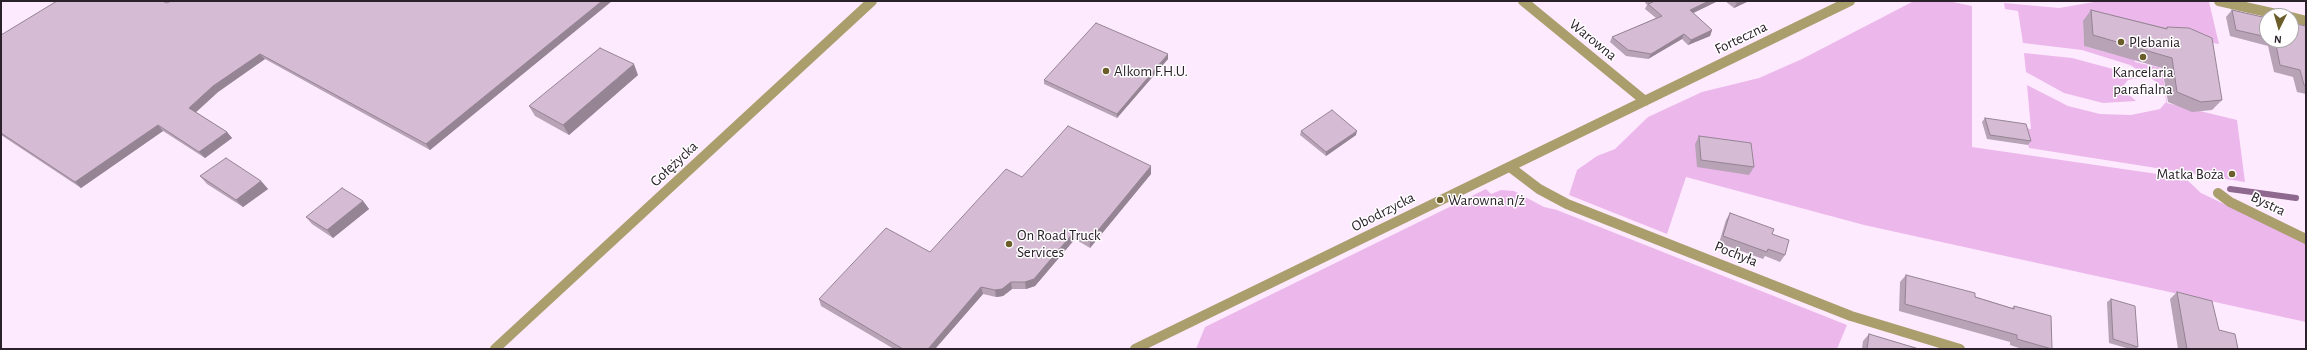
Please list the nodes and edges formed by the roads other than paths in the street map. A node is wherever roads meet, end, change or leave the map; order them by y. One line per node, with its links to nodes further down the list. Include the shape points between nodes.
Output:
1 (872, 1): 11 (street, Gołężycka)
2 (1523, 1): 6 (street, Warowna)
3 (1850, 1): 6 (street, Forteczna)
4 (2219, 1): 5 (street)
5 (2259, 10)
6 (1645, 101): 7 (street, Obodrzycka)
7 (1510, 167): 10 (street, Obodrzycka); 13 (street, Pochyła, via 1539,189 1566,204 1851,316)
8 (2218, 193): 9 (street, Bystra, via 2230,202)
9 (2306, 239)
10 (1148, 346): 12 (street, Obodrzycka)
11 (495, 349)
12 (1134, 349)
13 (1960, 349)

